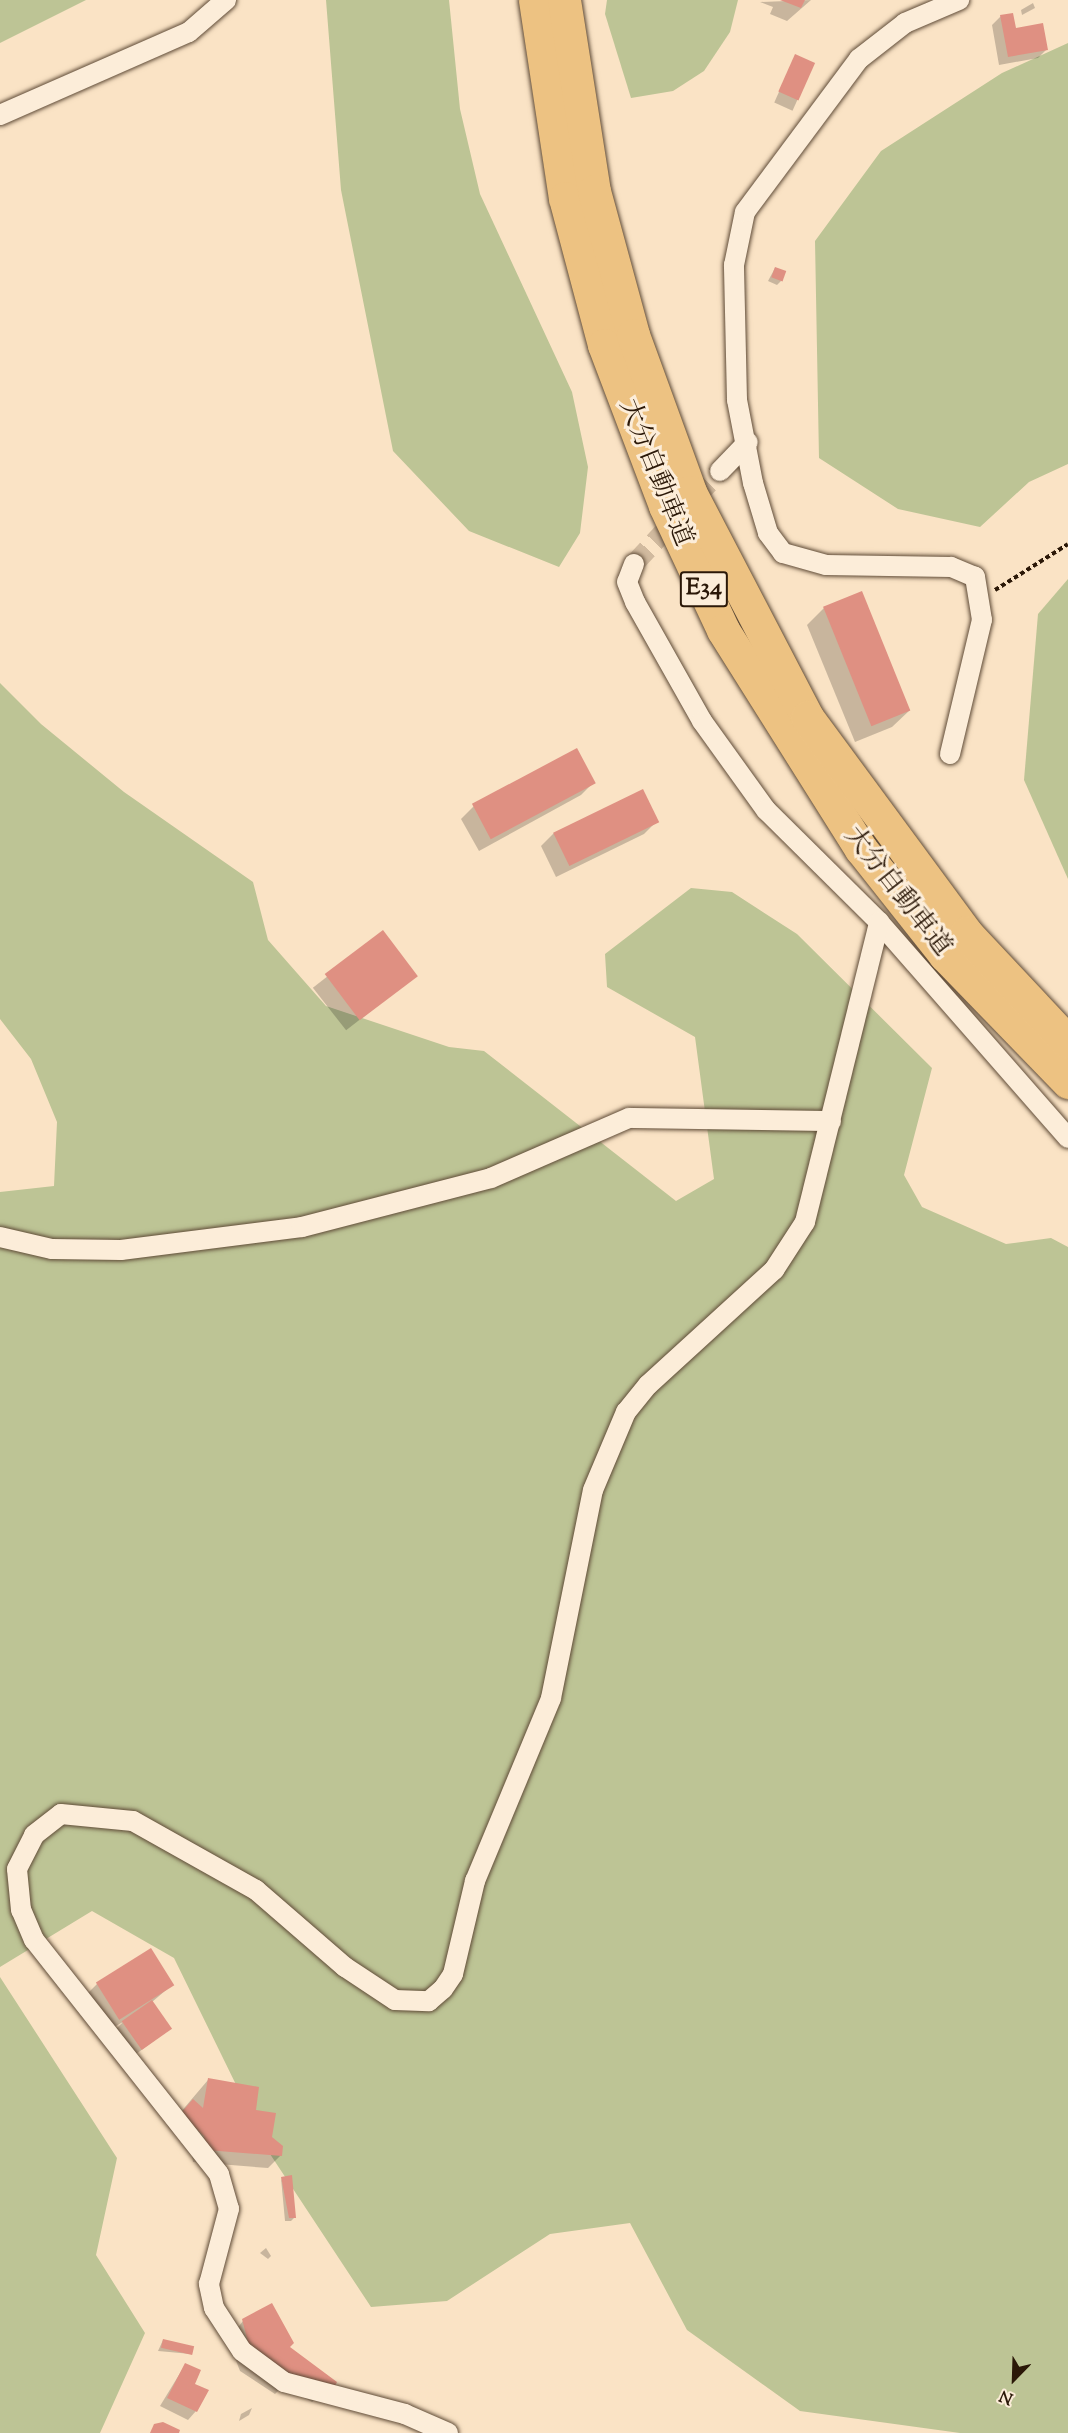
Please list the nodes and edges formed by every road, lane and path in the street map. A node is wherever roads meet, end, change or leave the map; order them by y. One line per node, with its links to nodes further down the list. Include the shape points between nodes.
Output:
1 (226, 0): 5 (street, via 189,32)
2 (535, 0): 14 (highway, 大分自動車道 / E34, via 565,198 604,345 665,506 723,630 861,849 945,955)
3 (564, 0): 13 (highway, 大分自動車道 / E34, via 594,191 633,335 690,492 751,617 814,727 966,933)
4 (944, 2): 6 (street, via 905,23 860,59 745,212 734,265 737,400)
5 (0, 115)
6 (748, 442): 7 (street); 10 (street, via 753,483 768,532 783,553 826,565 951,567 975,577)
7 (720, 471)
8 (1068, 544): 10 (path)
9 (633, 564): 12 (street, via 627,582 635,603 727,757 766,810)
10 (982, 599): 11 (street, via 977,646)
11 (950, 754)
12 (879, 922): 15 (street); 16 (street)
13 (1068, 1041)
14 (1068, 1082)
15 (831, 1121): 17 (street, via 629,1118 491,1178 302,1227 121,1250 52,1249); 18 (street, via 806,1222 774,1270 648,1385 626,1412 593,1490 551,1698 475,1881 453,1974 443,1989 429,2001 395,2000 345,1967 256,1890 134,1821 61,1814 34,1834 17,1869 21,1910 34,1940 219,2174 228,2209 209,2284 214,2308 242,2351 284,2382 405,2414)
16 (1068, 1138)
17 (0, 1237)
18 (448, 2433)

